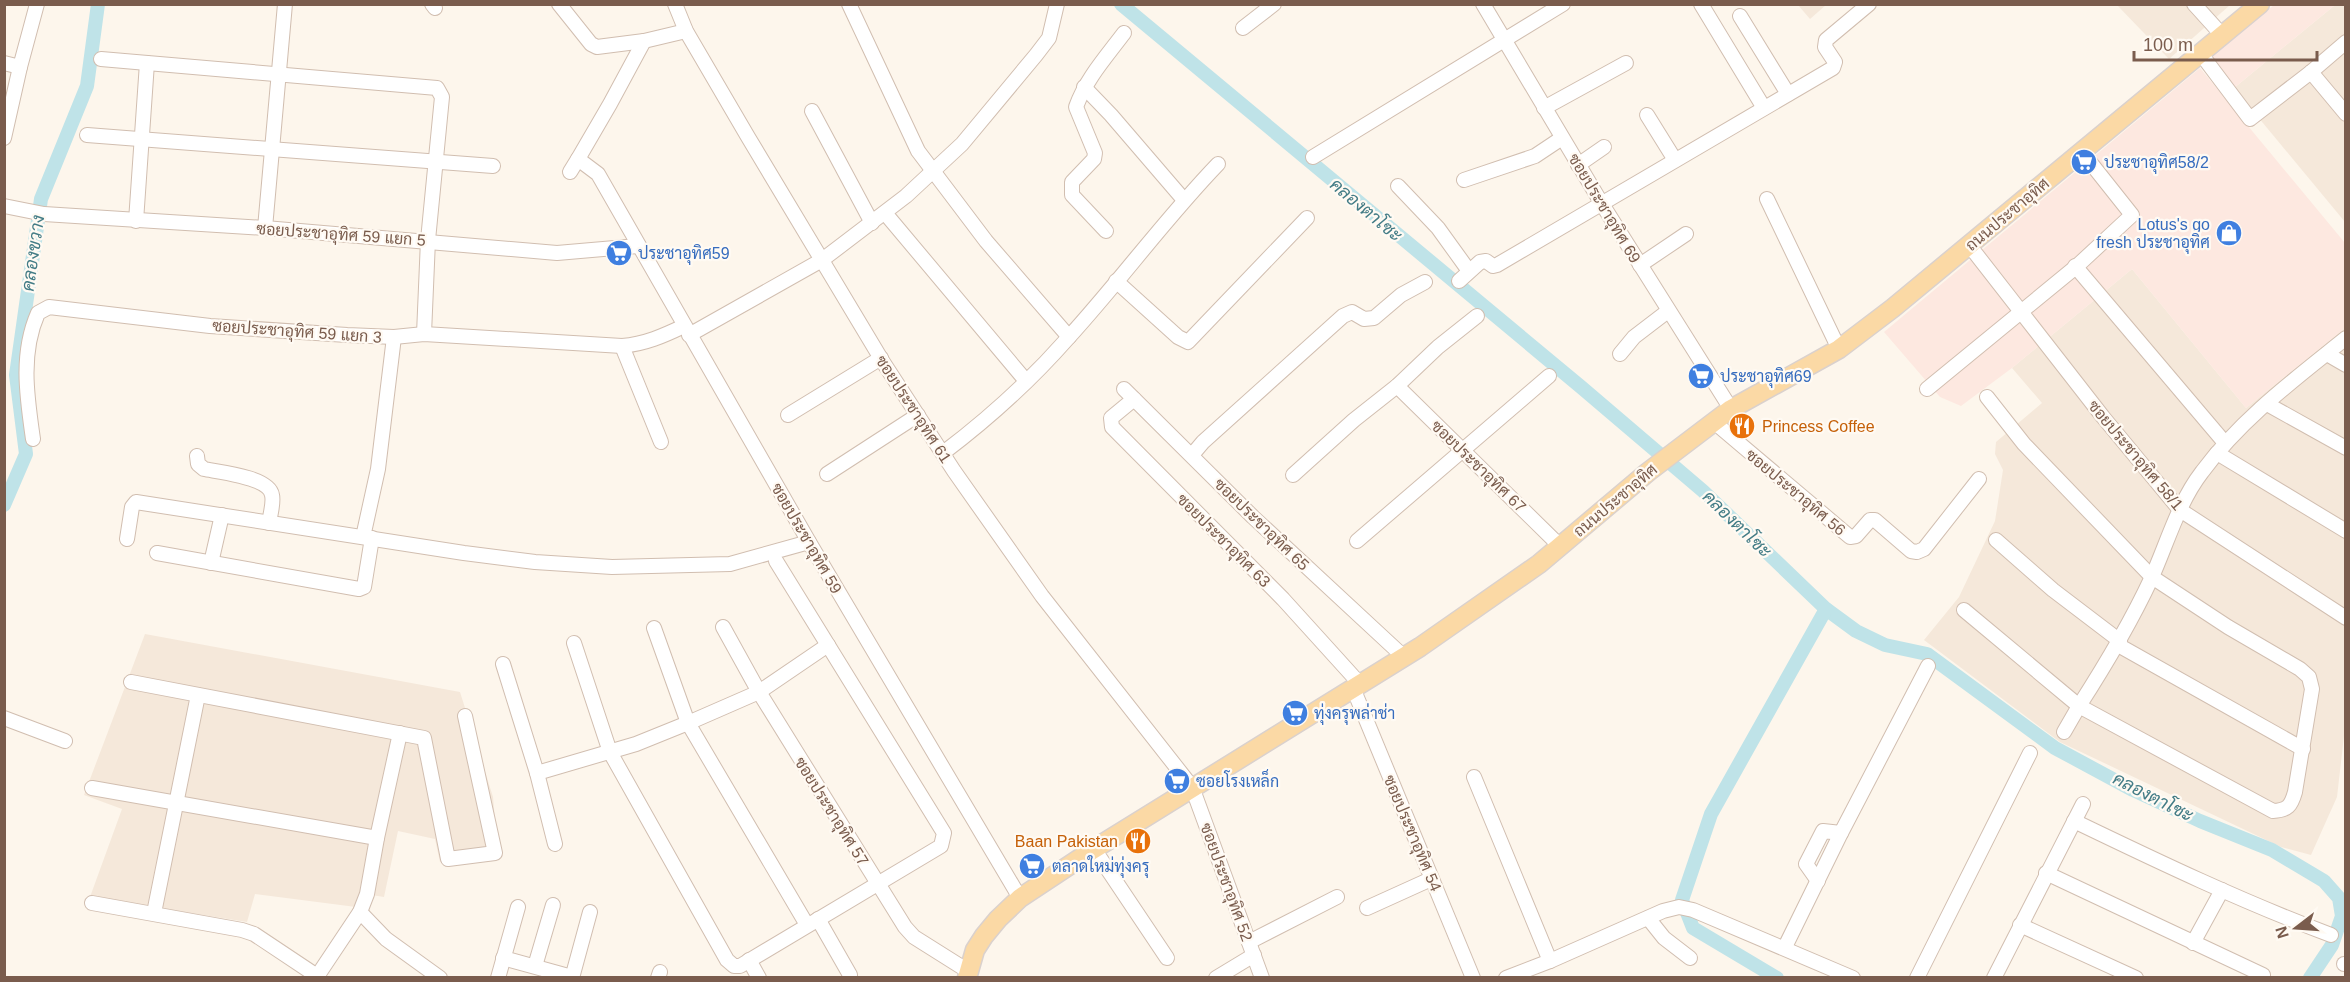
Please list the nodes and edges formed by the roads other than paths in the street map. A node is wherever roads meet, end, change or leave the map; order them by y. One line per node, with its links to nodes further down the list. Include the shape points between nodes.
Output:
1 (37, 4): 27 (street)
2 (285, 4): 29 (street)
3 (559, 4): 20 (street, via 597,47)
4 (675, 4): 16 (street, ซอยประชาอุทิศ 61)
5 (849, 4): 52 (street, via 918,151)
6 (1057, 4): 52 (street, ซอยประชาอุทิศ 59 แยก 3, via 1049,38 1036,56 962,144)
7 (1274, 4): 15 (street)
8 (1483, 4): 19 (street, ซอยประชาอุทิศ 69)
9 (1563, 4): 19 (street)
10 (1701, 4): 33 (street)
11 (1869, 4): 31 (street, via 1826,40 1825,47 1835,62 1833,68)
12 (2194, 4): 18 (street)
13 (2260, 4): 18 (main road, ถนนประชาอุทิศ)
14 (1740, 16): 31 (street)
15 (1243, 28)
16 (686, 31): 20 (street); 69 (street, ซอยประชาอุทิศ 61)
17 (1124, 33): 30 (street)
18 (2222, 35): 22 (main road, ถนนประชาอุทิศ)
19 (1503, 40): 32 (street, ซอยประชาอุทิศ 69); 44 (street)
20 (644, 41): 45 (street)
21 (2346, 42): 28 (street)
22 (2202, 54): 28 (street, via 2250,118); 43 (main road, ถนนประชาอุทิศ)
23 (100, 59): 25 (street)
24 (4, 63): 27 (street)
25 (147, 63): 29 (street); 40 (street)
26 (1626, 63): 32 (street)
27 (20, 67): 38 (street)
28 (2311, 72): 35 (street)
29 (278, 75): 42 (street); 47 (street, via 437,88 442,97)
30 (1084, 87): 56 (street); 64 (street, via 1076,107 1093,146 1094,159 1071,188 1077,202)
31 (1788, 94): 33 (street)
32 (1544, 108): 39 (street, ซอยประชาอุทิศ 69)
33 (1764, 108): 46 (street)
34 (812, 111): 62 (street)
35 (2346, 114)
36 (1647, 115): 46 (street)
37 (87, 135): 40 (street)
38 (4, 138)
39 (1562, 138): 49 (street, ซอยประชาอุทิศ 69); 53 (street, via 1535,156)
40 (142, 139): 42 (street); 61 (street)
41 (1604, 147): 49 (street)
42 (272, 148): 47 (street); 63 (street)
43 (2082, 152): 67 (main road, ถนนประชาอุทิศ); 71 (street, via 2132,215)
44 (1313, 157)
45 (578, 159): 51 (street); 68 (street, ซอยประชาอุทิศ 59, via 598,174)
46 (1675, 160): 57 (street)
47 (435, 164): 50 (street); 66 (street)
48 (1218, 164): 56 (street)
49 (1578, 165): 57 (street, ซอยประชาอุทิศ 69)
50 (493, 166)
51 (570, 172)
52 (932, 172): 59 (street, ซอยประชาอุทิศ 59 แยก 3); 80 (street)
53 (1464, 180)
54 (1398, 186): 57 (street, via 1438,228 1464,276 1484,261 1497,265)
55 (1767, 199): 83 (street)
56 (1184, 200): 72 (street)
57 (1602, 204): 70 (street, ซอยประชาอุทิศ 69)
58 (4, 206): 61 (street, ซอยประชาอุทิศ 59 แยก 5, via 39,214)
59 (885, 213): 62 (street, ซอยประชาอุทิศ 59 แยก 3); 89 (street)
60 (1307, 218): 72 (street, via 1188,342)
61 (136, 221): 63 (street, ซอยประชาอุทิศ 59 แยก 5)
62 (872, 223): 69 (street, ซอยประชาอุทิศ 59 แยก 3)
63 (265, 228): 66 (street, ซอยประชาอุทิศ 59 แยก 5)
64 (1106, 231)
65 (1686, 234): 70 (street)
66 (428, 240): 68 (street, ซอยประชาอุทิศ 59 แยก 5, via 557,253); 78 (street)
67 (1969, 245): 75 (street, ซอยประชาอุทิศ 58/1); 83 (main road, ถนนประชาอุทิศ)
68 (638, 246): 77 (street, ซอยประชาอุทิศ 59)
69 (822, 260): 77 (street, ซอยประชาอุทิศ 59 แยก 3); 86 (street, ซอยประชาอุทิศ 61)
70 (1640, 266): 74 (street, ซอยประชาอุทิศ 69)
71 (2076, 266): 75 (street); 102 (street)
72 (1116, 281): 80 (street)
73 (1425, 282): 106 (street, via 1401,295 1374,318 1364,319 1352,312 1343,316)
74 (1668, 311): 84 (street, via 1634,337); 96 (street, ซอยประชาอุทิศ 69)
75 (2020, 311): 92 (street); 111 (street, ซอยประชาอุทิศ 58/1)
76 (1477, 316): 90 (street)
77 (686, 331): 82 (street, ซอยประชาอุทิศ 59 แยก 3); 119 (street, ซอยประชาอุทิศ 59)
78 (424, 334): 79 (street, ซอยประชาอุทิศ 59 แยก 3); 82 (street, ซอยประชาอุทิศ 59 แยก 3)
79 (394, 337): 100 (street, ซอยประชาอุทิศ 59 แยก 3, via 210,326 49,307 38,313 29,340 25,380); 115 (street)
80 (1069, 337): 89 (street)
81 (2346, 338): 85 (street)
82 (622, 346): 101 (street)
83 (1839, 349): 96 (main road, ถนนประชาอุทิศ)
84 (1620, 354)
85 (2327, 354): 87 (street); 95 (street)
86 (880, 358): 97 (street); 98 (street, ซอยประชาอุทิศ 61)
87 (2346, 365)
88 (1548, 376): 104 (street)
89 (1026, 381): 105 (street)
90 (1396, 386): 104 (street, ซอยประชาอุทิศ 67); 109 (street)
91 (1124, 389): 94 (street, ซอยประชาอุทิศ 65)
92 (1927, 389)
93 (1987, 397): 124 (street, via 2024,444)
94 (1134, 399): 106 (street, ซอยประชาอุทิศ 65); 136 (street, ซอยประชาอุทิศ 63, via 1111,418 1112,427 1283,599)
95 (2267, 404): 102 (street); 103 (street)
96 (1731, 409): 99 (main road, ถนนประชาอุทิศ)
97 (788, 415)
98 (918, 415): 105 (street, ซอยประชาอุทิศ 61); 108 (street)
99 (1714, 422): 110 (street, ซอยประชาอุทิศ 56, via 1850,537 1875,520 1911,551 1924,549); 120 (main road, ถนนประชาอุทิศ)
100 (33, 439)
101 (661, 442)
102 (2221, 448): 111 (street, via 2200,473); 114 (street)
103 (2346, 448)
104 (1464, 450): 118 (street); 120 (street, ซอยประชาอุทิศ 67)
105 (943, 453): 151 (street, ซอยประชาอุทิศ 61, via 1042,596)
106 (1192, 455): 132 (street, ซอยประชาอุทิศ 65)
107 (197, 456): 113 (street, via 204,469 260,481 268,488 272,495)
108 (827, 474)
109 (1293, 475)
110 (1979, 479)
111 (2180, 510): 124 (street); 126 (street, ซอยประชาอุทิศ 58/1)
112 (222, 515): 113 (street); 116 (street, via 136,502); 123 (street)
113 (269, 523): 115 (street)
114 (2346, 531)
115 (367, 538): 119 (street, via 535,562 612,567 730,564); 123 (street, via 364,587 359,589)
116 (127, 539)
117 (1996, 540): 130 (street)
118 (1357, 541)
119 (808, 542): 164 (street, ซอยประชาอุทิศ 59)
120 (1560, 546): 132 (main road, ถนนประชาอุทิศ, via 1509,586)
121 (157, 553): 123 (street)
122 (776, 561): 131 (street)
123 (211, 563)
124 (2151, 578): 130 (street); 146 (street, via 2309,677 2312,689)
125 (1964, 610): 139 (street)
126 (2346, 618)
127 (723, 627): 137 (street, ซอยประชาอุทิศ 57)
128 (654, 628): 142 (street)
129 (574, 643): 147 (street)
130 (2119, 643): 139 (street); 146 (street)
131 (828, 645): 137 (street); 161 (street, via 944,833 941,846)
132 (1404, 657): 136 (main road, ถนนประชาอุทิศ)
133 (503, 664): 149 (street)
134 (1928, 666): 177 (street, via 1841,833 1820,833 1807,860 1818,881)
135 (131, 682): 138 (street)
136 (1356, 686): 151 (main road, ถนนประชาอุทิศ); 160 (street, ซอยประชาอุทิศ 54)
137 (759, 692): 142 (street); 161 (street, ซอยประชาอุทิศ 57)
138 (198, 695): 144 (street); 153 (street)
139 (2079, 706): 143 (street); 146 (street, via 2273,812 2285,810 2291,804)
140 (465, 716): 144 (street, via 495,852 448,859 424,738)
141 (4, 718): 145 (street)
142 (688, 723): 147 (street); 173 (street)
143 (2064, 732)
144 (400, 733): 156 (street)
145 (65, 741)
146 (2303, 749)
147 (610, 752): 149 (street); 182 (street, via 727,960 740,966)
148 (2031, 753): 198 (street)
149 (537, 773): 157 (street)
150 (1474, 777): 183 (street)
151 (1192, 787): 158 (main road, ถนนประชาอุทิศ); 178 (street, ซอยประชาอุทิศ 52)
152 (92, 788): 153 (street)
153 (175, 804): 156 (street); 171 (street)
154 (2083, 804): 155 (street)
155 (2074, 821): 159 (street); 162 (street)
156 (377, 838): 169 (street, via 368,894)
157 (555, 844)
158 (1094, 849): 164 (main road, ถนนประชาอุทิศ); 180 (street)
159 (2046, 873): 174 (street); 176 (street)
160 (1431, 879): 168 (street); 195 (street, ซอยประชาอุทิศ 54)
161 (877, 884): 173 (street); 185 (street, ซอยประชาอุทิศ 57, via 909,933)
162 (2222, 890): 175 (street); 176 (street)
163 (1337, 897): 178 (street)
164 (1020, 898): 185 (main road, ถนนประชาอุทิศ, via 984,936)
165 (92, 903): 171 (street)
166 (553, 905): 184 (street)
167 (518, 908): 179 (street)
168 (1367, 908)
169 (360, 912): 188 (street); 190 (street, via 386,939)
170 (590, 912): 189 (street)
171 (154, 913): 188 (street, via 254,934)
172 (1648, 918): 177 (street, via 1679,907); 181 (street, via 1664,938); 183 (street)
173 (812, 922): 182 (street); 186 (street)
174 (2020, 925): 199 (street); 200 (street)
175 (2331, 935)
176 (2193, 943): 187 (street)
177 (1785, 947): 197 (street)
178 (1251, 949): 193 (street); 194 (street, ซอยประชาอุทิศ 52)
179 (503, 958): 184 (street); 191 (street)
180 (1167, 958)
181 (1690, 958)
182 (749, 960): 192 (street)
183 (1550, 961): 196 (street)
184 (535, 966): 189 (street)
185 (967, 974)
186 (850, 975)
187 (2263, 975)
188 (317, 977)
189 (572, 977)
190 (440, 978)
191 (498, 978)
192 (759, 978)
193 (1216, 978)
194 (1262, 978)
195 (1473, 978)
196 (1506, 978)
197 (1853, 978)
198 (1917, 978)
199 (1994, 978)
200 (2136, 978)

